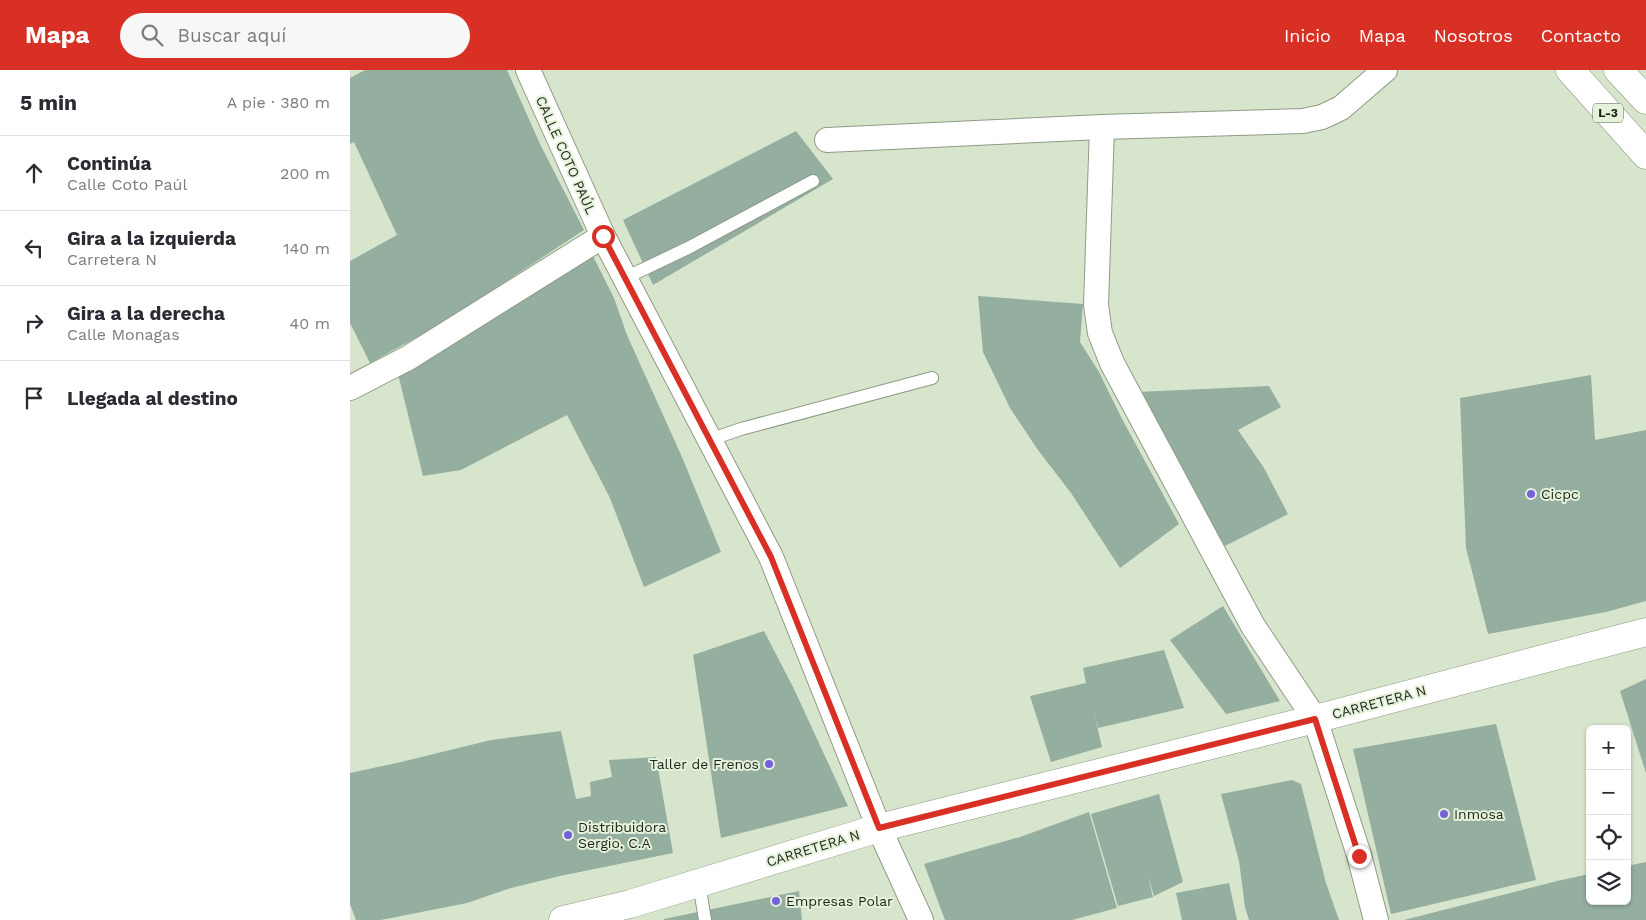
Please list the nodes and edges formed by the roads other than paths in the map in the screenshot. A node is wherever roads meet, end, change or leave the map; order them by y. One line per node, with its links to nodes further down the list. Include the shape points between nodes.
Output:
1 (528, 70): 10 (street, CALLE COTO PAÚL)
2 (1385, 70): 6 (street, via 1341,108 1303,121)
3 (1570, 70): 8 (main road, L-3)
4 (1618, 70): 5 (main road, L-3)
5 (1646, 100)
6 (1102, 127): 7 (street); 16 (street, via 1096,304 1100,333 1112,363 1253,626)
7 (827, 140)
8 (1646, 155)
9 (813, 181): 11 (lane)
10 (603, 236): 11 (street, CALLE COTO PAÚL); 13 (street, via 408,358)
11 (625, 278): 14 (street, CALLE COTO PAÚL)
12 (932, 378): 14 (lane)
13 (350, 388)
14 (709, 440): 17 (street, CALLE COTO PAÚL, via 771,557)
15 (1646, 632): 16 (main road, CARRETERA N)
16 (1315, 719): 17 (main road, CARRETERA N); 23 (street)
17 (879, 828): 18 (main road, CARRETERA N); 22 (street, CALLE COTO PAÚL)
18 (699, 883): 19 (main road, CARRETERA N); 21 (lane)
19 (631, 912): 20 (main road, CARRETERA N)
20 (563, 920)
21 (705, 920)
22 (921, 920)
23 (1376, 920)

